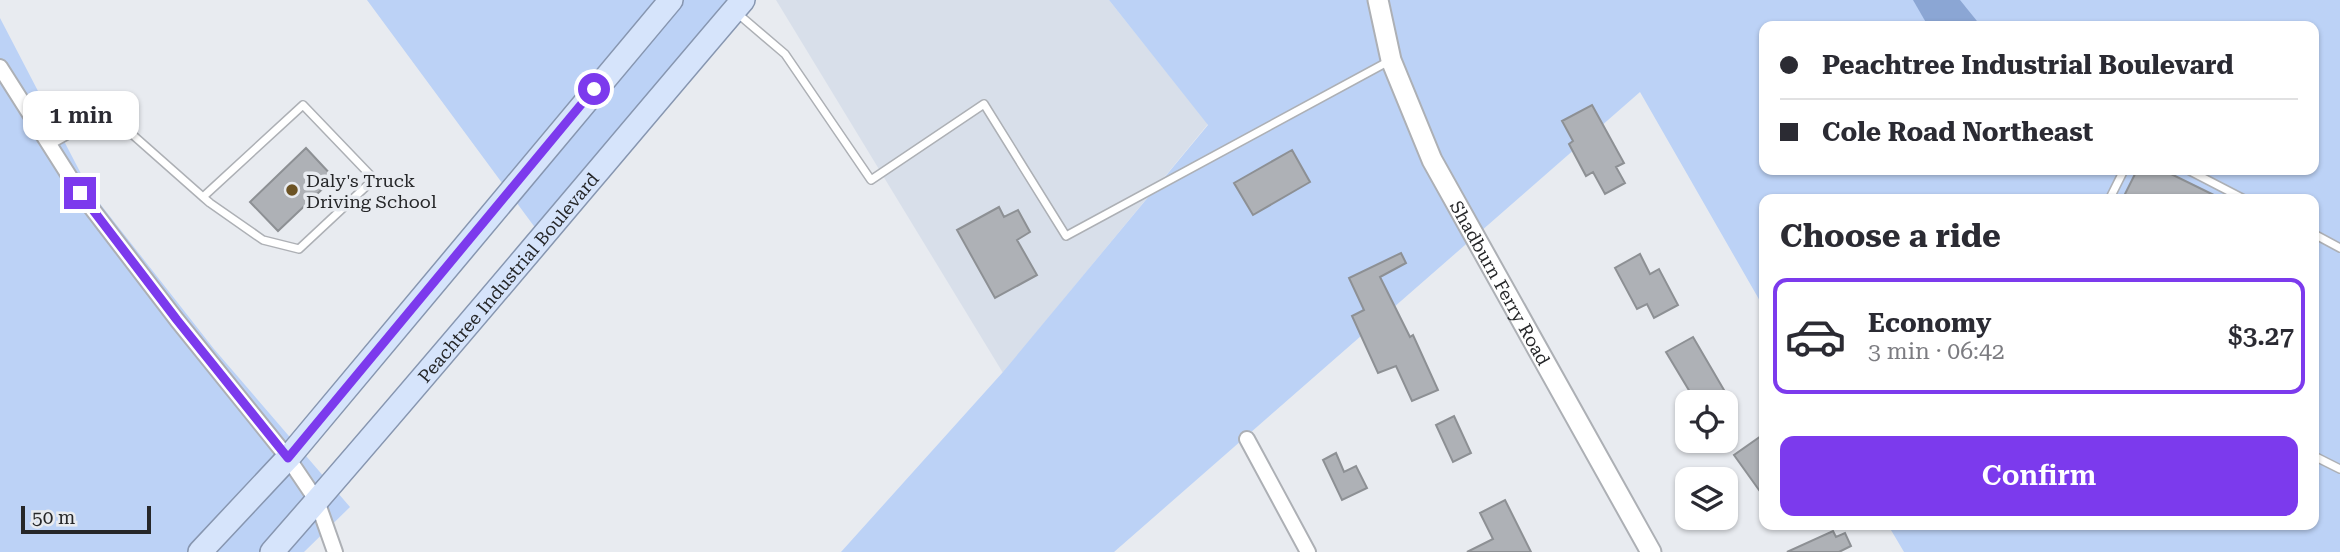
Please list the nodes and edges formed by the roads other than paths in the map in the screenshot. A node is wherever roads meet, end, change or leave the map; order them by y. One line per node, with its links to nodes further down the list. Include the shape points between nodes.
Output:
1 (671, 0): 15 (main road)
2 (1378, 0): 4 (street, Shadburn Ferry Road)
3 (738, 5): 4 (lane, via 785,54 871,180 984,104 1066,236); 18 (main road, Peachtree Industrial Boulevard, via 454,345)
4 (1391, 60): 23 (street, Shadburn Ferry Road, via 1432,160)
5 (0, 67): 6 (street)
6 (50, 145): 11 (lane, via 108,113); 15 (street, via 80,193)
7 (2122, 175): 9 (lane)
8 (2198, 175): 10 (lane)
9 (2112, 194)
10 (2235, 194)
11 (203, 197): 11 (lane, via 263,240 299,249 374,179 303,105)
12 (2319, 237): 13 (lane)
13 (2340, 248)
14 (1247, 439): 22 (street)
15 (288, 458): 18 (street); 19 (main road)
16 (2319, 458): 17 (lane)
17 (2340, 469)
18 (317, 500): 20 (main road, Peachtree Industrial Boulevard); 21 (street)
19 (200, 552)
20 (272, 552)
21 (335, 552)
22 (1308, 552)
23 (1651, 552)

